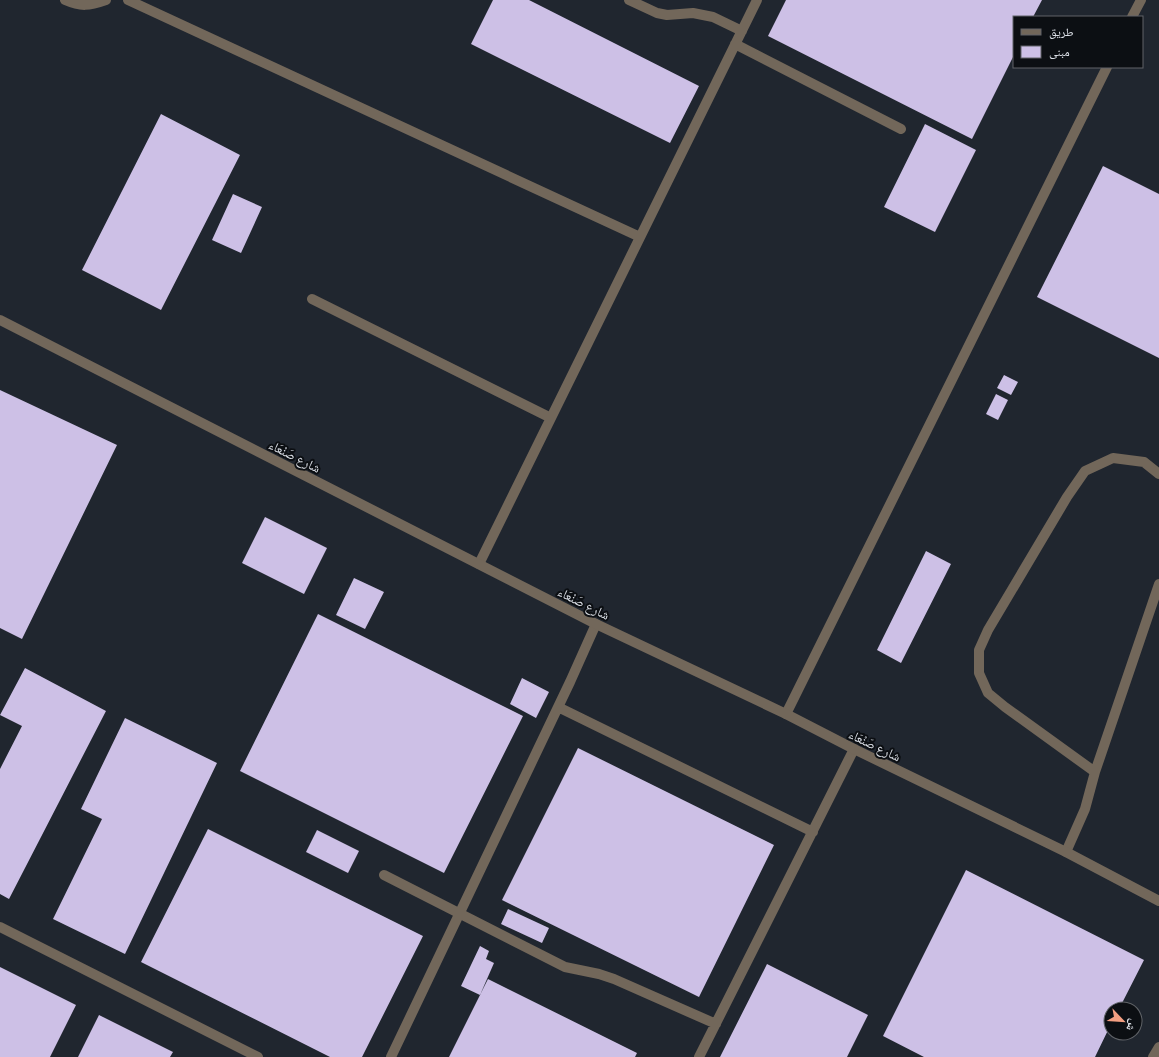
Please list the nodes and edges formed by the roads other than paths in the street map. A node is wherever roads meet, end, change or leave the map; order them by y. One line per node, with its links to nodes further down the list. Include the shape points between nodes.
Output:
1 (65, 0): 2 (street, via 87,6)
2 (106, 0)
3 (128, 0): 12 (street)
4 (629, 0): 8 (street, via 657,13 693,13 713,17)
5 (757, 0): 8 (street)
6 (1141, 0): 7 (street)
7 (1133, 16)
8 (742, 31): 9 (street)
9 (735, 44): 11 (street); 12 (street)
10 (1107, 68): 21 (street)
11 (901, 129)
12 (640, 237): 15 (street)
13 (312, 299): 15 (street)
14 (0, 320): 17 (street, شارع صَنْعَاء)
15 (551, 418): 17 (street)
16 (1159, 474): 23 (street, via 1144,462 1113,458 1085,471 1059,510 988,630 979,650 979,672 988,693)
17 (479, 564): 19 (street, شارع صَنْعَاء)
18 (1159, 584): 23 (street)
19 (596, 624): 20 (street); 21 (street, شارع صَنْعَاء)
20 (558, 707): 24 (street); 28 (street)
21 (786, 714): 22 (street, شارع صَنْعَاء)
22 (854, 749): 24 (street); 25 (street, شارع صَنْعَاء)
23 (1095, 772): 25 (street, via 1085,809)
24 (813, 832): 30 (street)
25 (1066, 852): 27 (street, شارع صَنْعَاء)
26 (384, 875): 28 (street)
27 (1159, 901)
28 (459, 914): 30 (street, via 565,967 614,979); 33 (street)
29 (0, 926): 32 (street)
30 (716, 1024): 34 (street)
31 (1159, 1047): 35 (street)
32 (258, 1057)
33 (391, 1057)
34 (699, 1057)
35 (1153, 1057)

